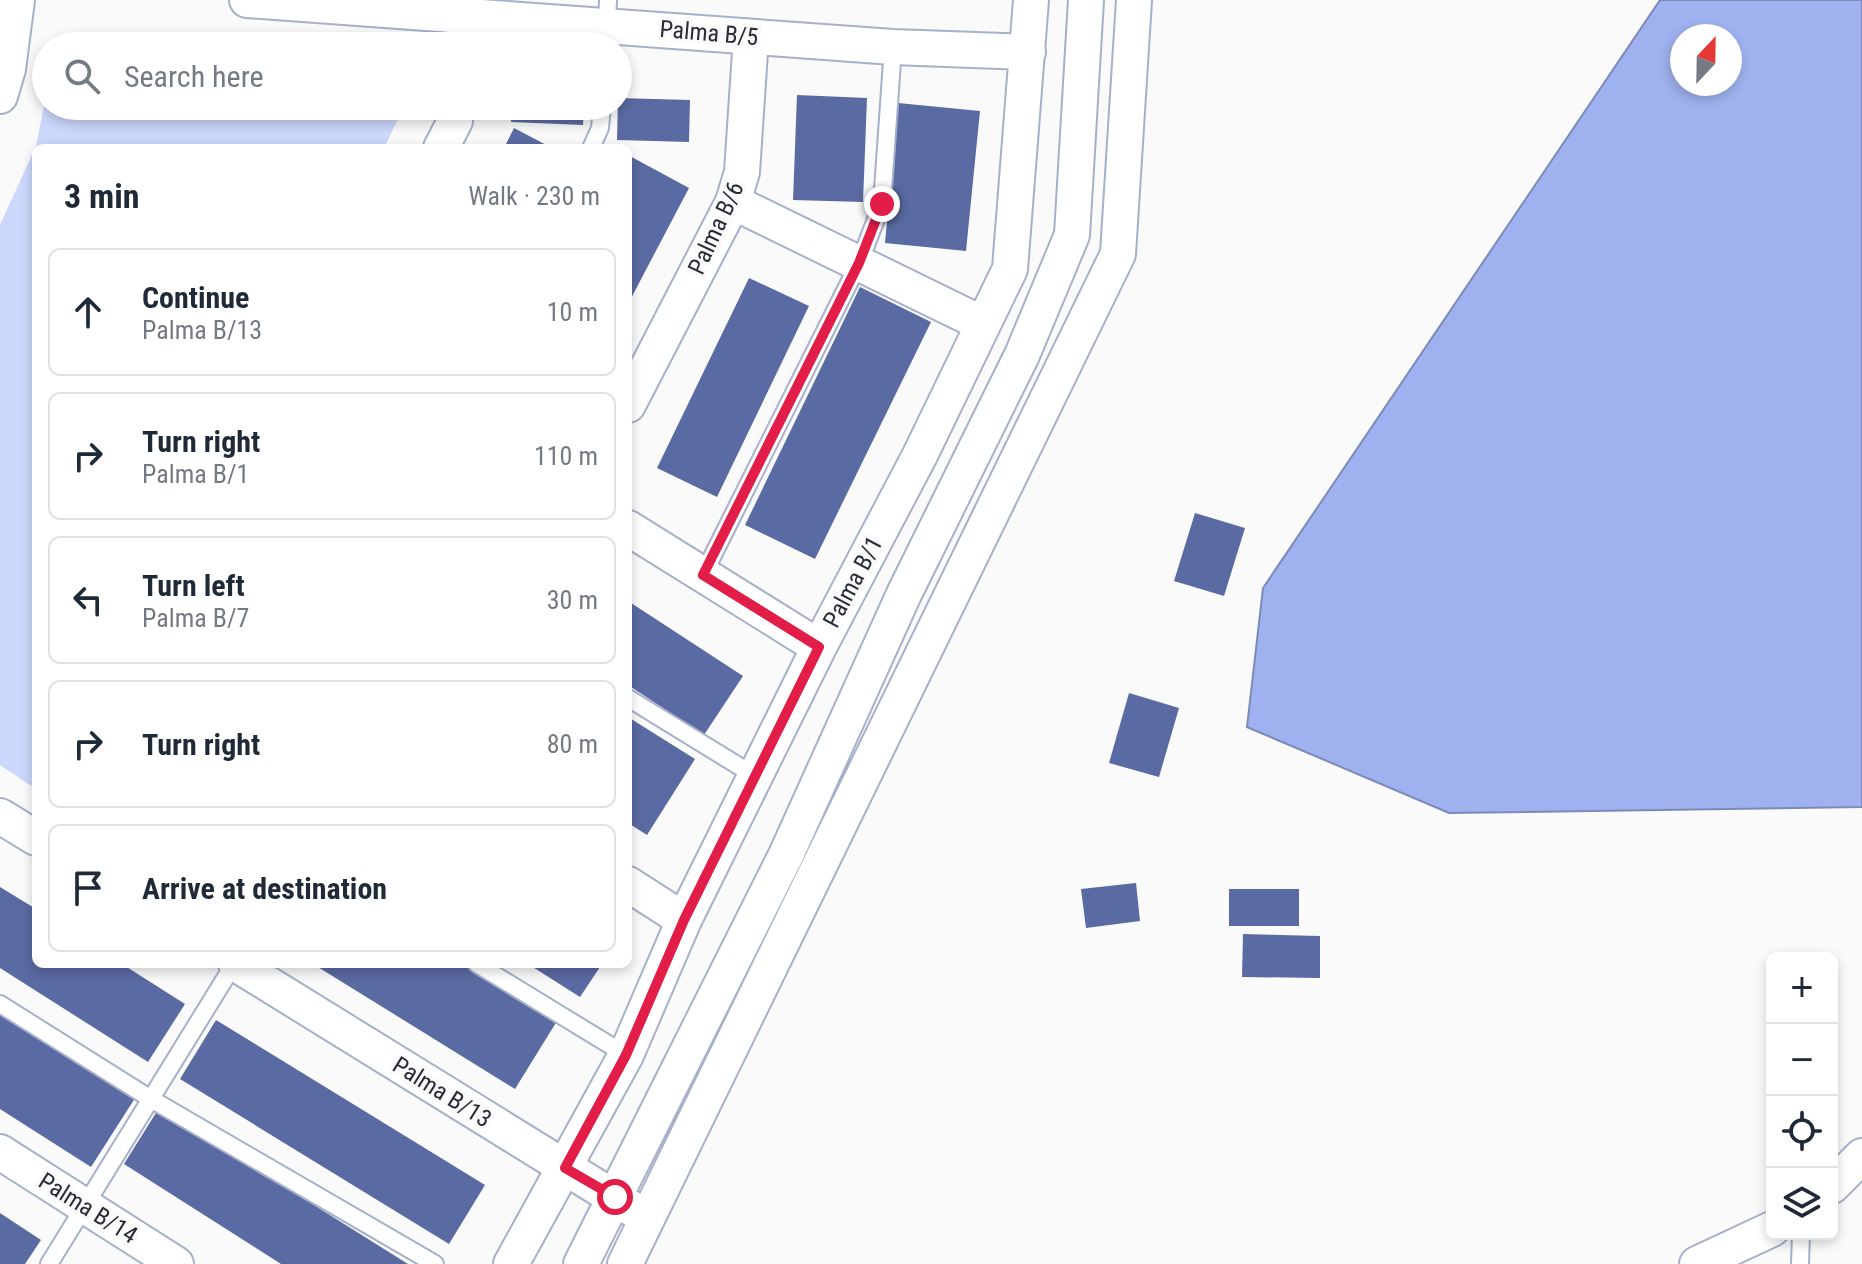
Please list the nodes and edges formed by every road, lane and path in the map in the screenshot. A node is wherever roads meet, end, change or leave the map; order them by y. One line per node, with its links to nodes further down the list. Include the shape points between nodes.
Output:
1 (17, 0): 12 (street)
2 (247, 0): 3 (street, Palma B/5)
3 (255, 0): 8 (street, Palma B/5)
4 (1031, 0): 11 (street, Palma B/1)
5 (1086, 0): 40 (street, via 1072,235 1022,355 904,594 786,855)
6 (1134, 0): 42 (street, via 1118,254)
7 (607, 24): 8 (street, Palma B/5); 9 (street, Palma B/5)
8 (464, 32)
9 (751, 37): 10 (street, Palma B/5); 17 (street, Palma B/6, via 742,172)
10 (893, 47): 11 (street, Palma B/5); 18 (lane, via 882,204)
11 (1028, 52): 19 (street, Palma B/1, via 1010,269)
12 (0, 96)
13 (455, 120): 15 (street)
14 (601, 120): 16 (lane)
15 (443, 144)
16 (593, 144)
17 (733, 202): 18 (street); 20 (street, Palma B/6)
18 (859, 263): 19 (street); 22 (lane)
19 (983, 324): 23 (street, Palma B/1)
20 (632, 397)
21 (632, 531): 22 (street)
22 (703, 575): 23 (street)
23 (819, 647): 25 (street, Palma B/1)
24 (632, 700): 25 (lane)
25 (755, 776): 29 (street, Palma B/1)
26 (0, 816): 27 (street)
27 (32, 836)
28 (632, 887): 29 (street)
29 (684, 920): 34 (street, Palma B/1)
30 (233, 968): 35 (lane)
31 (241, 968): 38 (street, Palma B/13)
32 (484, 968): 34 (lane)
33 (0, 1004): 35 (lane)
34 (626, 1055): 38 (street, Palma B/1)
35 (151, 1099): 41 (lane); 47 (lane)
36 (0, 1152): 41 (street, Palma B/14)
37 (1862, 1156): 39 (street)
38 (565, 1168): 40 (street, Palma B/13); 48 (street, Palma B/1)
39 (1838, 1180)
40 (615, 1197): 42 (street, Palma B/13); 49 (street)
41 (85, 1207): 45 (lane); 46 (street, Palma B/14)
42 (648, 1219): 50 (street)
43 (1766, 1232): 51 (street)
44 (1801, 1240): 52 (lane)
45 (49, 1264)
46 (176, 1264)
47 (435, 1264)
48 (511, 1264)
49 (581, 1264)
50 (625, 1264)
51 (1697, 1264)
52 (1800, 1264)

